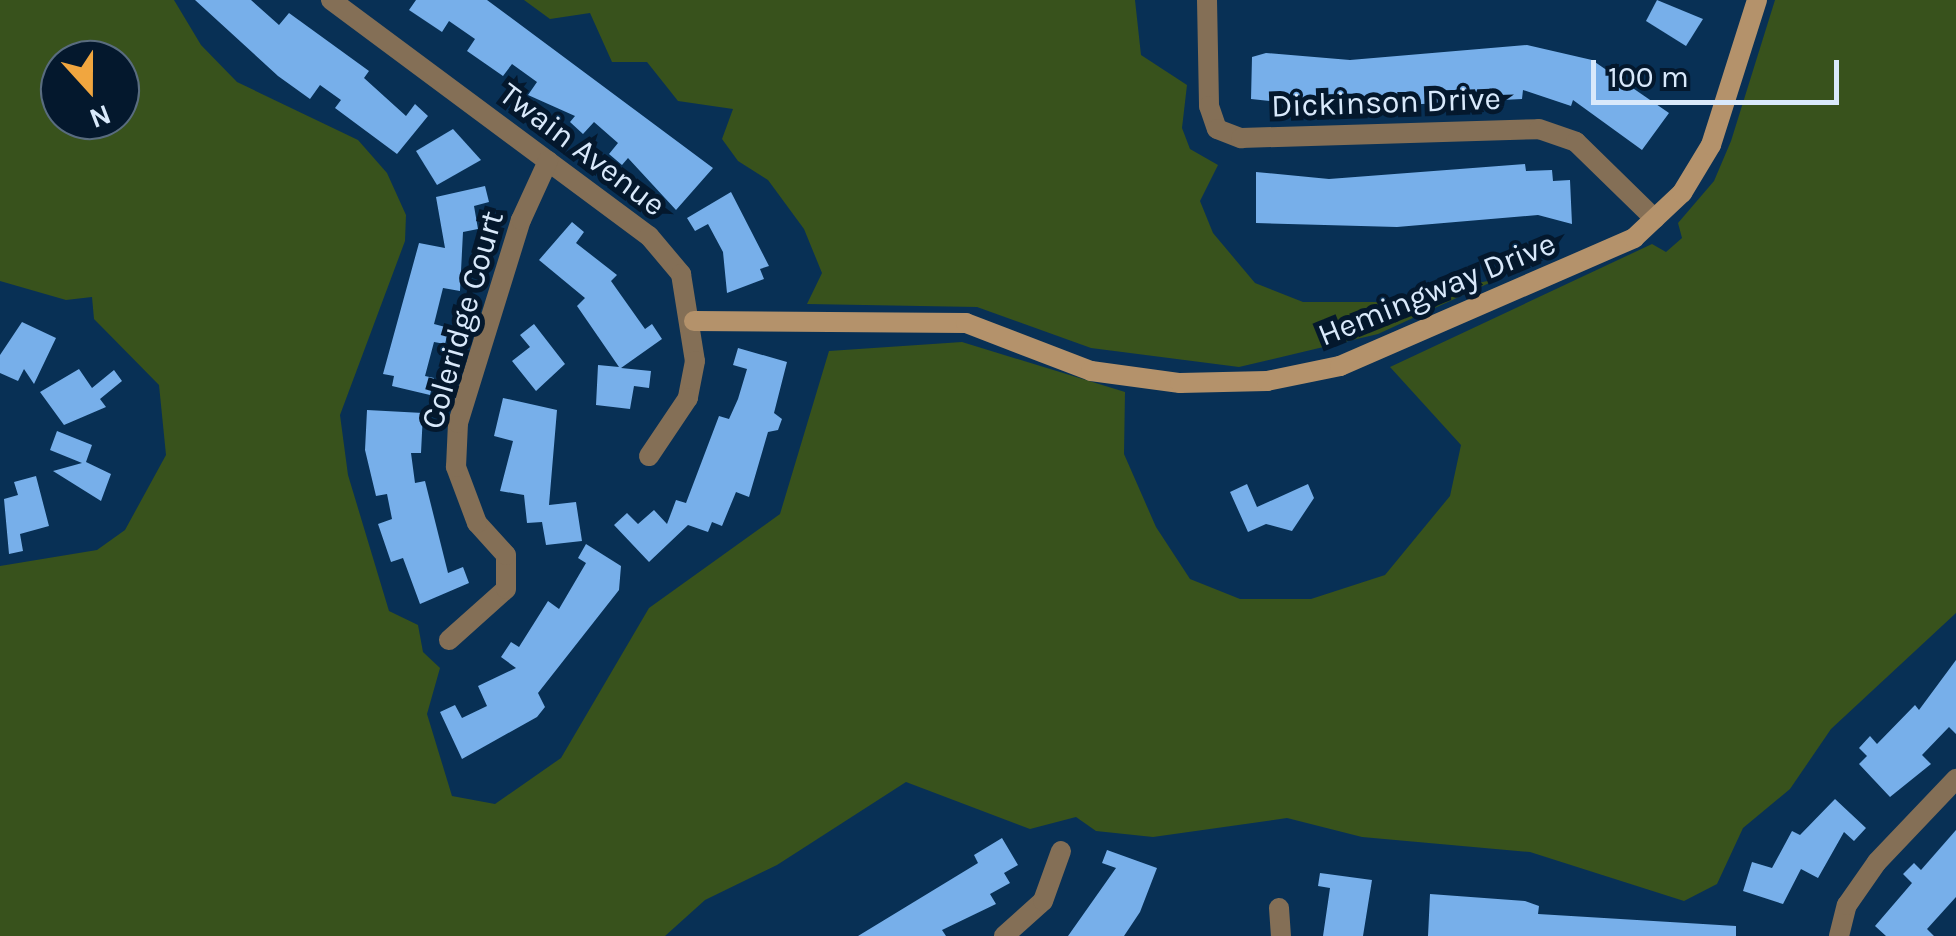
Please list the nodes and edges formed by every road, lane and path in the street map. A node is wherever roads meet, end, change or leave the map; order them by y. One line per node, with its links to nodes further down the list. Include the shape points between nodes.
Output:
1 (332, 0): 4 (street, Twain Avenue)
2 (1207, 0): 5 (street, Dickinson Drive, via 1209,106 1217,129 1241,138 1538,129 1576,142)
3 (1756, 0): 5 (street, Hemingway Drive, via 1711,144 1682,193)
4 (548, 161): 6 (street, Twain Avenue, via 650,236 681,274); 8 (street, Coleridge Court, via 521,220 458,422 456,467 477,523 506,555 506,589)
5 (1655, 219): 6 (street, Hemingway Drive, via 1585,263 1340,366 1266,381 1180,383 1092,371 966,323)
6 (694, 321): 7 (street, Twain Avenue, via 688,398)
7 (649, 456)
8 (449, 640)
9 (1956, 780): 14 (street, via 1878,862 1847,906)
10 (1061, 851): 12 (street, via 1043,901)
11 (1280, 908): 13 (street)
12 (1004, 936)
13 (1280, 936)
14 (1839, 936)

